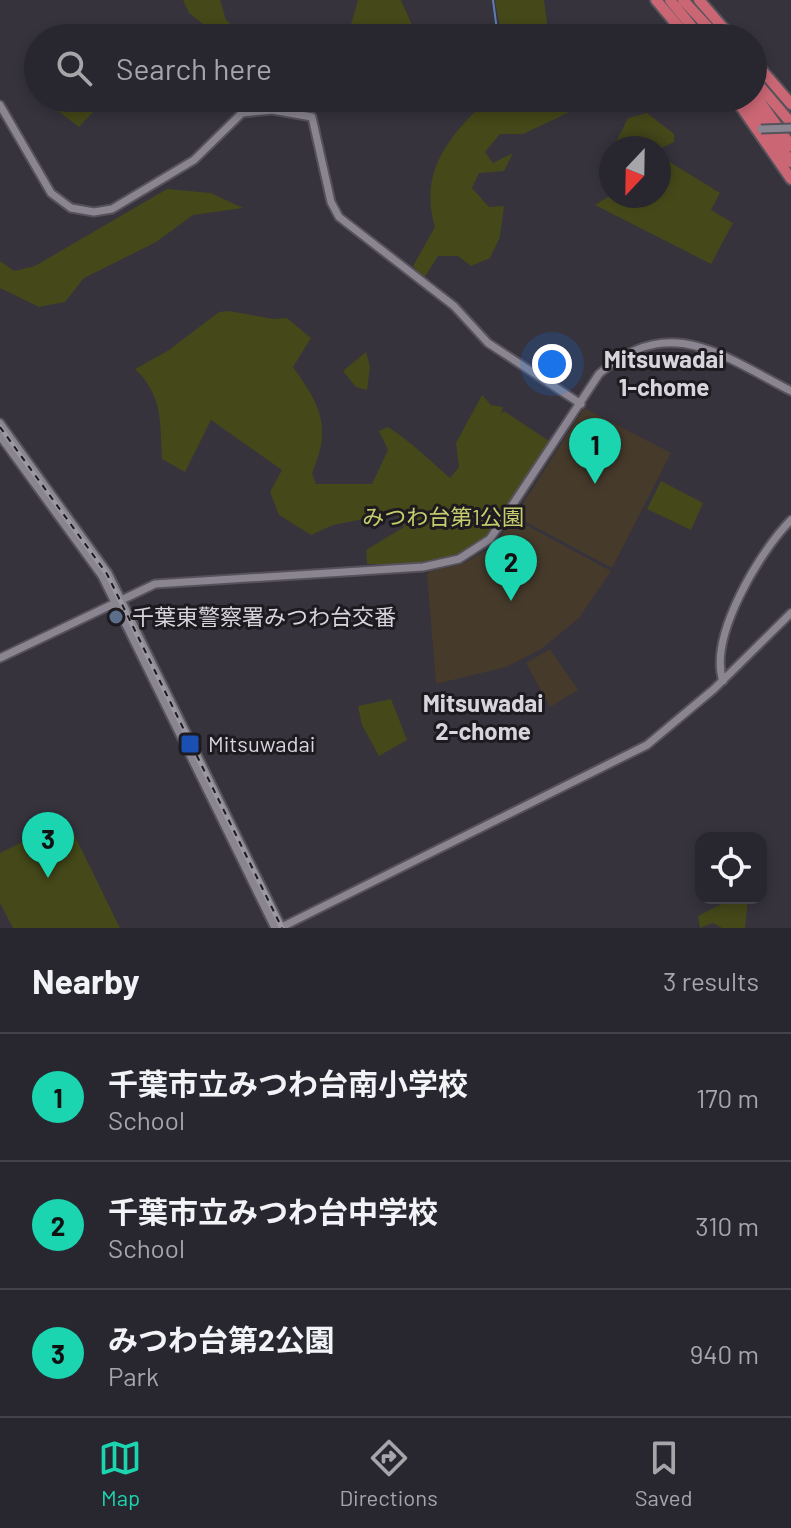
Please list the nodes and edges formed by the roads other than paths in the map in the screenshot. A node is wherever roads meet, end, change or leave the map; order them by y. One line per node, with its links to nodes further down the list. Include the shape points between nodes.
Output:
1 (656, 0): 5 (highway)
2 (670, 0): 6 (highway)
3 (682, 0): 7 (highway)
4 (699, 0): 8 (highway)
5 (676, 24)
6 (690, 24)
7 (703, 24)
8 (720, 24)
9 (767, 80): 12 (highway)
10 (767, 91): 12 (highway)
11 (0, 105): 13 (street, via 51,193 71,208 94,212 112,209 194,160 242,113)
12 (786, 108): 18 (highway)
13 (252, 112)
14 (283, 112): 24 (street, via 312,117 339,217 454,306 488,343)
15 (746, 112): 19 (highway)
16 (756, 112): 21 (highway)
17 (767, 112): 20 (highway)
18 (791, 126): 19 (street, bridge)
19 (759, 129): 22 (highway)
20 (791, 146)
21 (791, 162)
22 (791, 179)
23 (791, 391): 24 (street, via 705,347 674,341 623,355 599,374)
24 (581, 404): 28 (street, via 497,531 459,559 423,567 166,582)
25 (0, 423): 28 (street, via 93,548)
26 (0, 436): 28 (street)
27 (791, 520): 31 (street, via 748,578 721,652 718,668)
28 (119, 601): 30 (street); 32 (street)
29 (791, 613): 31 (street)
30 (0, 658)
31 (723, 681): 32 (street, via 625,758)
32 (280, 928)

